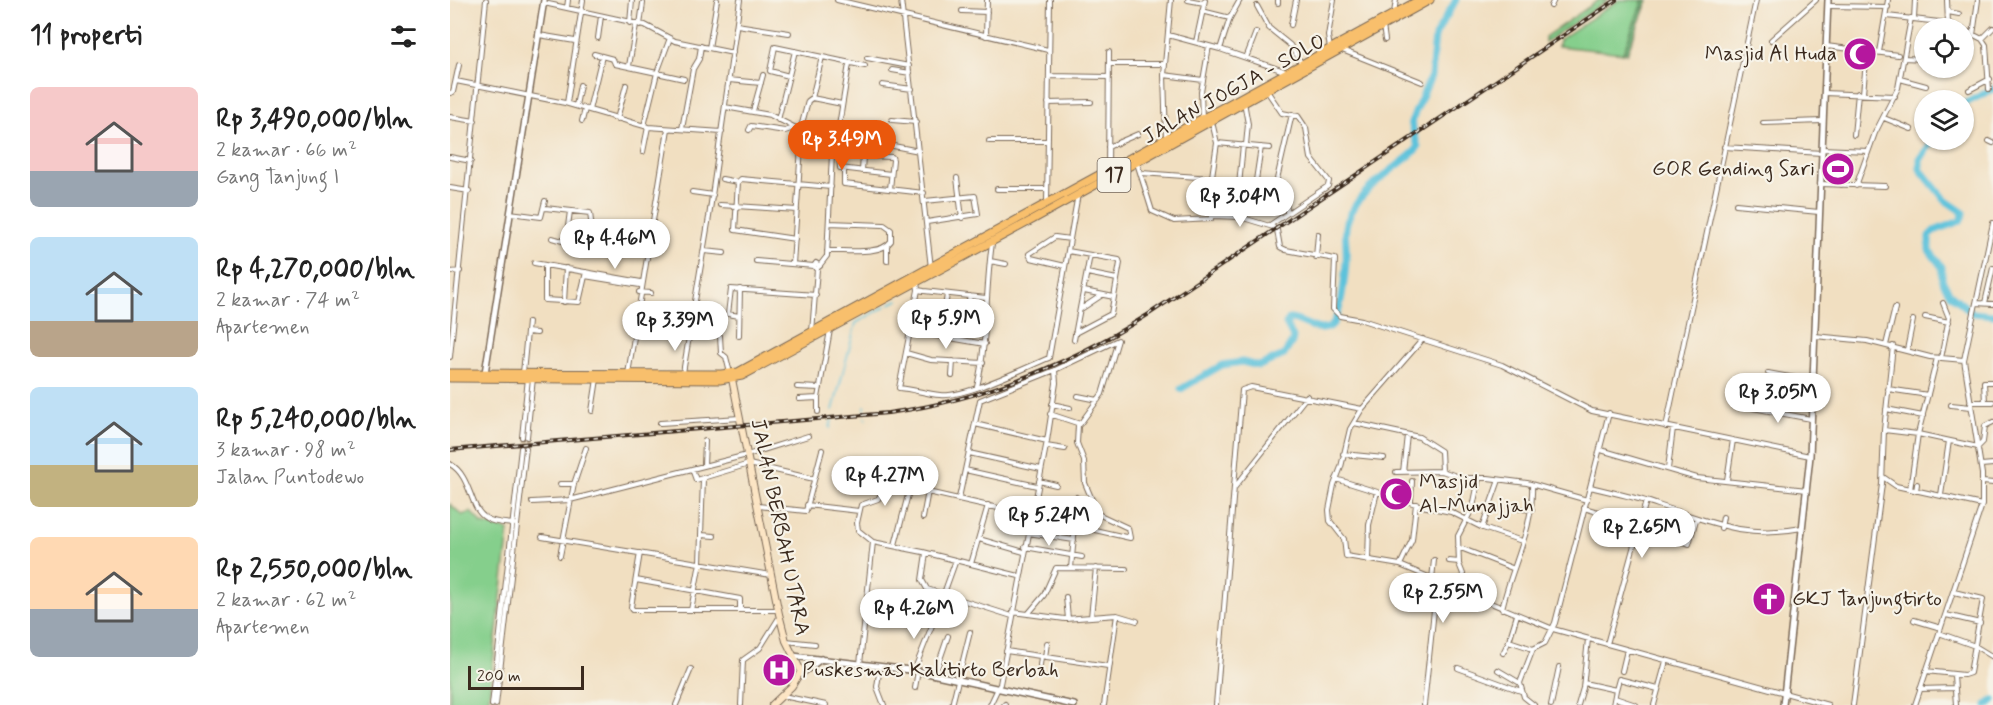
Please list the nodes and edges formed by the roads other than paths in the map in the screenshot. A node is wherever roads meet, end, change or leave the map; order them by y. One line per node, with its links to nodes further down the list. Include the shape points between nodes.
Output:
1 (486, 0): 114 (street)
2 (568, 0): 32 (street)
3 (583, 0): 34 (street)
4 (632, 0): 47 (street)
5 (717, 0): 70 (street)
6 (740, 0): 50 (street)
7 (837, 0): 43 (street)
8 (902, 0): 43 (street)
9 (987, 0): 37 (street)
10 (1050, 0): 74 (street)
11 (1171, 0): 58 (street)
12 (1188, 0): 27 (street)
13 (1240, 0): 44 (street)
14 (1296, 0): 48 (street)
15 (1335, 0): 71 (street, via 1328,36)
16 (1396, 0): 39 (street)
17 (1419, 0): 39 (highway, JALAN JOGJA - SOLO / 17)
18 (1430, 0): 51 (highway, JALAN JOGJA - SOLO / 17)
19 (1554, 0): 31 (street)
20 (1756, 0): 169 (street)
21 (1816, 0): 64 (street)
22 (1888, 0): 33 (street)
23 (1915, 0): 46 (street)
24 (1947, 0): 38 (street)
25 (1978, 0): 56 (street)
26 (544, 1): 32 (street); 57 (street)
27 (1204, 2): 36 (street)
28 (643, 3): 49 (street)
29 (1828, 3): 33 (street); 69 (street)
30 (1257, 6): 91 (street, via 1269,28 1290,45)
31 (1551, 6)
32 (567, 8): 34 (street)
33 (1888, 8): 42 (street)
34 (581, 10): 41 (street); 65 (street)
35 (962, 11): 37 (street)
36 (1202, 11): 44 (street); 66 (street)
37 (987, 12): 59 (street)
38 (1948, 12): 40 (street); 45 (street)
39 (1394, 13): 53 (highway, JALAN JOGJA - SOLO / 17)
40 (1959, 14)
41 (601, 16): 47 (street); 60 (street)
42 (1887, 16): 46 (street); 78 (street)
43 (904, 17): 59 (street); 95 (street)
44 (1230, 18): 73 (street)
45 (1948, 18)
46 (1912, 19): 86 (street)
47 (630, 23): 49 (street)
48 (1291, 24)
49 (638, 25): 61 (street, via 654,28); 93 (street)
50 (737, 25): 55 (street); 79 (street)
51 (1383, 25): 53 (highway, JALAN JOGJA - SOLO / 17); 63 (street)
52 (1993, 28): 62 (street)
53 (1367, 31): 71 (highway, JALAN JOGJA - SOLO / 17); 72 (highway, JALAN JOGJA - SOLO / 17)
54 (1256, 32): 85 (street)
55 (789, 33)
56 (1974, 34): 62 (street)
57 (539, 35): 65 (street); 125 (street)
58 (1168, 35): 66 (street); 90 (street)
59 (987, 36): 74 (street)
60 (598, 38)
61 (670, 38): 68 (street); 98 (street)
62 (1982, 39): 102 (street)
63 (1385, 40)
64 (1771, 40)
65 (575, 41): 130 (street)
66 (1196, 42): 67 (street)
67 (1209, 45): 73 (street); 109 (street)
68 (701, 46): 70 (street); 153 (street)
69 (1826, 46): 76 (street); 123 (street)
70 (709, 48): 79 (street)
71 (1330, 48): 91 (highway, JALAN JOGJA - SOLO / 17)
72 (1341, 48): 111 (street); 120 (highway, JALAN JOGJA - SOLO / 17)
73 (1220, 49): 85 (street)
74 (1048, 50): 104 (street)
75 (795, 51): 83 (street); 103 (street); 103 (street, via 775,47 770,71)
76 (1867, 51): 78 (street); 124 (street)
77 (1109, 52): 89 (street)
78 (1879, 52): 82 (street)
79 (733, 53): 108 (street)
80 (594, 54): 81 (street)
81 (602, 56): 93 (street); 135 (street)
82 (1898, 56)
83 (822, 57): 88 (street); 127 (street)
84 (867, 58): 95 (street)
85 (1246, 58): 97 (street)
86 (1905, 58): 87 (street); 107 (street)
87 (1914, 58)
88 (849, 64): 94 (street); 132 (street)
89 (1109, 64): 90 (street); 105 (street)
90 (1165, 64): 101 (street)
91 (1302, 64): 97 (highway, JALAN JOGJA - SOLO / 17)
92 (459, 65): 110 (street)
93 (629, 66): 98 (street)
94 (865, 66)
95 (909, 66): 99 (street)
96 (892, 70): 99 (street)
97 (1287, 72): 141 (highway, JALAN JOGJA - SOLO / 17)
98 (657, 74): 106 (street); 150 (street)
99 (910, 74): 118 (street)
100 (763, 75): 112 (street)
101 (1164, 75): 109 (street); 163 (street)
102 (1991, 75): 119 (street); 121 (street)
103 (789, 76): 142 (street)
104 (1049, 76): 105 (street); 131 (street)
105 (1109, 77): 167 (street)
106 (684, 79)
107 (1900, 79): 117 (street); 126 (street)
108 (729, 80): 112 (street); 134 (street)
109 (1203, 80): 141 (street)
110 (456, 81): 114 (street); 122 (street)
111 (1422, 82)
112 (761, 83): 136 (street)
113 (626, 84): 140 (street)
114 (478, 85): 125 (street); 144 (street)
115 (882, 85): 118 (street)
116 (580, 86): 133 (street)
117 (1926, 86)
118 (912, 89): 148 (street)
119 (1989, 89)
120 (1267, 90): 129 (highway, JALAN JOGJA - SOLO / 17); 137 (street, via 1282,113)
121 (1969, 90)
122 (450, 93)
123 (1824, 93): 124 (street); 147 (street)
124 (1860, 93): 126 (street); 159 (street)
125 (530, 94): 130 (street); 219 (street)
126 (1895, 96): 139 (street)
127 (812, 98): 132 (street); 156 (street)
128 (1091, 102): 131 (street)
129 (1244, 102): 146 (highway, JALAN JOGJA - SOLO / 17); 165 (street, via 1248,124)
130 (567, 103): 133 (street)
131 (1048, 103): 162 (street)
132 (842, 104): 160 (street)
133 (576, 106): 135 (street)
134 (725, 107): 136 (street); 157 (street)
135 (587, 109): 140 (street); 145 (street)
136 (753, 111): 142 (street)
137 (1292, 114): 204 (street); 220 (street, via 1304,123 1311,158 1329,181 1328,186)
138 (450, 117): 144 (street)
139 (1884, 118): 154 (street); 173 (street)
140 (617, 119): 150 (street)
141 (1202, 119): 163 (highway, JALAN JOGJA - SOLO / 17)
142 (778, 120): 151 (street)
143 (892, 120): 148 (street)
144 (475, 121): 179 (street)
145 (582, 121)
146 (1212, 121): 163 (highway, JALAN JOGJA - SOLO / 17); 164 (street)
147 (1823, 121): 149 (street); 172 (street)
148 (916, 122): 171 (street)
149 (1763, 123)
150 (646, 127): 152 (street); 174 (street)
151 (794, 128): 155 (street, via 785,131 751,126); 156 (street)
152 (668, 129): 153 (street); 260 (street)
153 (682, 129): 157 (street)
154 (1911, 129)
155 (749, 130)
156 (800, 131): 160 (street)
157 (722, 132): 206 (street)
158 (1138, 134): 167 (street)
159 (1854, 135)
160 (837, 138): 171 (street)
161 (988, 141): 162 (street)
162 (1048, 141): 201 (street)
163 (1168, 141): 180 (highway, JALAN JOGJA - SOLO / 17); 182 (highway, JALAN JOGJA - SOLO / 17)
164 (1217, 143): 165 (street); 188 (street)
165 (1245, 145): 168 (street); 192 (street)
166 (801, 147): 191 (street)
167 (1108, 147): 182 (street)
168 (1262, 147): 170 (street); 197 (street)
169 (1724, 147): 172 (street); 355 (street)
170 (1270, 148)
171 (919, 151): 205 (street)
172 (1822, 151): 173 (street); 190 (street)
173 (1868, 151): 194 (street)
174 (643, 152)
175 (832, 154): 196 (street)
176 (450, 156): 179 (street)
177 (863, 156): 181 (street, via 839,155 839,167); 183 (street); 185 (street, via 892,157)
178 (1843, 156): 193 (street)
179 (471, 161): 202 (street)
180 (1136, 162): 184 (street); 207 (highway, JALAN JOGJA - SOLO / 17)
181 (844, 169): 183 (street); 199 (street, via 844,184)
182 (1108, 170): 211 (highway, JALAN JOGJA - SOLO / 17)
183 (862, 171): 185 (street)
184 (1141, 173): 188 (street); 221 (street, via 1152,211 1174,221)
185 (891, 174): 199 (street)
186 (957, 178): 208 (street)
187 (722, 179): 189 (street)
188 (1211, 181): 192 (street); 221 (street)
189 (738, 182): 191 (street, via 741,179); 214 (street)
190 (1820, 184): 193 (street); 218 (street)
191 (799, 185): 196 (street); 216 (street)
192 (1240, 185): 197 (street); 222 (street)
193 (1840, 185): 194 (street)
194 (1856, 186): 195 (street)
195 (1885, 186)
196 (831, 187): 226 (street)
197 (1255, 187): 204 (street)
198 (450, 188): 202 (street)
199 (890, 189): 205 (street)
200 (997, 189): 201 (street)
201 (1047, 189): 211 (street)
202 (468, 191): 255 (street)
203 (692, 192): 206 (street)
204 (1274, 192): 220 (street, via 1287,194)
205 (924, 193): 210 (street)
206 (712, 195): 237 (street)
207 (1078, 195): 233 (street); 234 (highway, JALAN JOGJA - SOLO / 17)
208 (959, 197): 210 (street); 223 (street); 223 (street, via 976,199 977,215)
209 (545, 201): 215 (street)
210 (925, 201): 224 (street)
211 (1047, 204): 253 (highway, JALAN JOGJA - SOLO / 17)
212 (1736, 204): 218 (street)
213 (720, 205): 214 (street)
214 (737, 206): 216 (street); 232 (street, via 737,231)
215 (544, 208): 217 (street); 219 (street, via 541,218)
216 (797, 210): 232 (street)
217 (570, 211): 228 (street, via 592,214); 235 (street)
218 (1819, 212): 297 (street)
219 (510, 213): 313 (street)
220 (1287, 214): 227 (street)
221 (1213, 217): 222 (street)
222 (1240, 217): 227 (street)
223 (962, 218): 224 (street)
224 (927, 222): 253 (street)
225 (1993, 223): 276 (street)
226 (829, 224): 236 (street, via 887,226 891,234); 238 (street)
227 (1273, 227): 242 (street, via 1282,249)
228 (592, 229): 230 (street); 235 (street, via 586,245)
229 (1318, 234): 242 (street)
230 (626, 235)
231 (552, 238): 235 (street)
232 (795, 239): 247 (street)
233 (1070, 239): 239 (street); 250 (street, via 1054,237 1029,254 1031,258)
234 (992, 241): 245 (street); 261 (highway, JALAN JOGJA - SOLO / 17)
235 (566, 242)
236 (887, 246): 238 (street); 244 (street)
237 (704, 251): 240 (street); 292 (street)
238 (827, 251): 251 (street, via 826,259)
239 (1068, 251): 241 (street); 250 (street)
240 (724, 254)
241 (1090, 255): 257 (street); 259 (street, via 1120,261)
242 (1316, 257): 299 (street, via 1333,258 1336,262 1333,309 1338,315)
243 (756, 261): 247 (street)
244 (887, 261)
245 (990, 261): 248 (street); 272 (street)
246 (534, 263): 249 (street)
247 (793, 264): 251 (street)
248 (1006, 264)
249 (545, 265): 252 (street); 273 (street, via 543,298)
250 (1065, 266): 325 (street, via 1049,358)
251 (817, 267): 267 (street)
252 (566, 268): 258 (street); 273 (street)
253 (931, 268): 270 (highway, JALAN JOGJA - SOLO / 17)
254 (1993, 268): 275 (street)
255 (460, 271): 256 (street); 285 (street)
256 (450, 272)
257 (1087, 273): 259 (street); 263 (street)
258 (586, 274): 260 (street); 273 (street, via 580,301)
259 (1118, 279): 271 (street)
260 (641, 283): 264 (street)
261 (917, 286): 266 (street); 270 (highway, JALAN JOGJA - SOLO / 17); 287 (street)
262 (740, 289): 267 (street); 280 (street); 280 (street, via 729,291 728,314)
263 (1084, 291): 268 (street); 279 (street)
264 (639, 292): 265 (street); 315 (street)
265 (651, 293)
266 (947, 294): 269 (street); 296 (street)
267 (816, 295): 290 (street)
268 (1103, 295): 271 (street); 279 (street)
269 (970, 296): 272 (street); 298 (street)
270 (884, 297): 286 (highway, JALAN JOGJA - SOLO / 17); 290 (highway, JALAN JOGJA - SOLO / 17)
271 (1114, 297): 291 (street, via 1112,314)
272 (986, 298): 301 (street)
273 (564, 302)
274 (1943, 303): 284 (street, via 1950,315)
275 (1985, 303): 276 (street); 277 (street)
276 (1976, 304): 308 (street)
277 (1993, 304)
278 (1895, 308): 302 (street)
279 (1080, 309): 291 (street)
280 (739, 316): 295 (street)
281 (1925, 317): 284 (street)
282 (1913, 320): 304 (street)
283 (528, 322): 288 (street)
284 (1949, 322): 307 (street)
285 (453, 323): 306 (street)
286 (830, 329): 318 (highway, JALAN JOGJA - SOLO / 17, via 753,371); 326 (street)
287 (909, 331): 296 (street); 305 (street)
288 (527, 332): 289 (street); 317 (street)
289 (537, 333)
290 (812, 333): 318 (highway, JALAN JOGJA - SOLO / 17)
291 (1075, 333): 300 (street)
292 (689, 334): 293 (street); 316 (street)
293 (710, 334)
294 (720, 336): 318 (street, via 721,353)
295 (739, 336)
296 (941, 336): 298 (street)
297 (1814, 336): 302 (street); 322 (street)
298 (959, 339): 301 (street)
299 (1423, 339): 341 (street); 345 (street, via 1502,365 1582,407)
300 (1074, 340)
301 (986, 344): 310 (street)
302 (1886, 345): 303 (street)
303 (1893, 346): 304 (street); 327 (street)
304 (1907, 350): 307 (street)
305 (906, 353): 309 (street); 325 (street, via 899,387 940,395)
306 (450, 357)
307 (1939, 358): 308 (street); 328 (street)
308 (1964, 360): 338 (street)
309 (953, 361): 310 (street); 319 (street)
310 (983, 363): 325 (street)
311 (1055, 370): 333 (street, via 1116,339 1117,349); 336 (street); 353 (street, via 980,399)
312 (450, 373): 313 (highway, JALAN JOGJA - SOLO / 17)
313 (485, 373): 317 (highway, JALAN JOGJA - SOLO / 17)
314 (1768, 373): 322 (street)
315 (628, 374): 316 (highway, JALAN JOGJA - SOLO / 17); 317 (highway, JALAN JOGJA - SOLO / 17)
316 (683, 374): 318 (highway, JALAN JOGJA - SOLO / 17)
317 (529, 375): 320 (highway, JALAN JOGJA - SOLO / 17); 321 (highway, JALAN JOGJA - SOLO / 17); 361 (street)
318 (731, 376): 321 (highway, JALAN JOGJA - SOLO / 17); 348 (main road, JALAN BERBAH UTARA)
319 (952, 376)
320 (450, 378)
321 (598, 379): 343 (street)
322 (1812, 381): 349 (street)
323 (1993, 382): 334 (street, via 1984,382)
324 (797, 387): 326 (street)
325 (976, 387)
326 (820, 388): 331 (street)
327 (1888, 389): 328 (street); 342 (street)
328 (1928, 395): 347 (street)
329 (1078, 396): 333 (street)
330 (1307, 396): 341 (street); 408 (street); 408 (street, via 1248,387 1242,390)
331 (818, 398): 332 (street); 344 (street)
332 (799, 399)
333 (1098, 400): 354 (street)
334 (1984, 402): 335 (street); 338 (street)
335 (1993, 402)
336 (1052, 404): 339 (street); 346 (street)
337 (1952, 405): 338 (street)
338 (1971, 405): 366 (street)
339 (1070, 408)
340 (1753, 408): 349 (street)
341 (1362, 409): 352 (street)
342 (1886, 409): 347 (street); 357 (street)
343 (592, 411)
344 (818, 412)
345 (1609, 413): 355 (street); 371 (street)
346 (1050, 414): 354 (street); 365 (street)
347 (1923, 416): 358 (street)
348 (740, 418): 351 (street); 374 (main road, JALAN BERBAH UTARA)
349 (1811, 419): 375 (street)
350 (1993, 422): 366 (street, via 1985,426 1983,442)
351 (660, 423)
352 (1354, 423): 359 (street); 373 (street)
353 (975, 424): 365 (street); 372 (street)
354 (1078, 424): 439 (street, via 1077,443 1084,461 1085,483 1098,514 1128,528 1130,538)
355 (1666, 427): 356 (street)
356 (1673, 428): 362 (street); 384 (street)
357 (1884, 430): 358 (street); 389 (street)
358 (1918, 434): 364 (street); 410 (street)
359 (1407, 435): 387 (street, via 1419,437 1441,451); 388 (street)
360 (808, 436): 374 (street)
361 (525, 437)
362 (1733, 440): 375 (street); 395 (street)
363 (705, 441): 381 (street)
364 (1949, 441): 366 (street); 414 (street)
365 (1046, 443): 369 (street); 383 (street)
366 (1977, 447): 380 (street)
367 (523, 448): 436 (street)
368 (586, 448): 401 (street)
369 (1065, 449)
370 (822, 450): 392 (street)
371 (1601, 450): 384 (street); 407 (street)
372 (969, 453): 383 (street); 385 (street)
373 (1343, 454): 376 (street); 393 (street)
374 (747, 455): 378 (main road, JALAN BERBAH UTARA); 381 (street)
375 (1809, 456): 409 (street)
376 (1384, 459)
377 (450, 464): 436 (street, via 464,476 482,516)
378 (749, 464): 391 (street); 392 (street); 426 (main road, JALAN BERBAH UTARA)
379 (1993, 464): 380 (street)
380 (1981, 465): 397 (street)
381 (704, 466): 382 (street)
382 (692, 469): 391 (street, via 695,480); 418 (street)
383 (1041, 469): 402 (street)
384 (1668, 469): 395 (street, via 1697,478)
385 (965, 470): 402 (street); 417 (street)
386 (1396, 471): 388 (street)
387 (1442, 471): 388 (street); 390 (street, via 1462,478)
388 (1403, 472)
389 (1883, 477): 410 (street); 570 (street)
390 (1479, 478): 394 (street); 434 (street, via 1473,507)
391 (703, 479): 444 (street)
392 (814, 479): 423 (street)
393 (1336, 479): 413 (street); 461 (street, via 1330,521 1344,539 1346,556)
394 (1499, 480): 405 (street); 440 (street)
395 (1727, 480): 409 (street)
396 (1412, 481): 422 (street)
397 (1983, 482): 399 (street); 425 (street)
398 (1393, 483): 415 (street)
399 (1993, 483)
400 (560, 484): 401 (street)
401 (573, 484): 418 (street)
402 (1038, 484): 404 (street); 431 (street)
403 (1917, 484): 412 (street)
404 (1056, 485)
405 (1532, 486): 419 (street); 429 (street)
406 (910, 487): 411 (street); 430 (street, via 887,483 878,499 865,501); 452 (street)
407 (1591, 487): 419 (street); 420 (street)
408 (1234, 490): 560 (street)
409 (1807, 490): 442 (street)
410 (1910, 490): 412 (street)
411 (928, 491): 417 (street); 432 (street)
412 (1916, 491): 414 (street)
413 (1377, 492): 415 (street); 461 (street, via 1369,525)
414 (1941, 495): 425 (street)
415 (1390, 496): 422 (street)
416 (1076, 497): 438 (street)
417 (959, 498): 424 (street)
418 (570, 500): 421 (street); 448 (street)
419 (1587, 500): 428 (street)
420 (1646, 501): 435 (street); 437 (street)
421 (532, 502)
422 (1413, 503): 434 (street); 467 (street, via 1412,540)
423 (807, 505): 426 (street, via 804,512); 430 (street)
424 (988, 505): 431 (street); 447 (street)
425 (1983, 505): 480 (street)
426 (758, 506): 472 (main road, JALAN BERBAH UTARA)
427 (1513, 508): 429 (street)
428 (1584, 508): 437 (street); 499 (street)
429 (1532, 510): 450 (street)
430 (859, 511): 451 (street, via 858,530)
431 (1032, 517): 438 (street); 443 (street)
432 (922, 518)
433 (1723, 518): 441 (street)
434 (1466, 519): 440 (street); 453 (street, via 1459,531)
435 (1696, 520): 437 (street, via 1689,544); 441 (street)
436 (515, 524): 493 (street)
437 (1640, 524): 508 (street)
438 (1070, 525): 439 (street)
439 (1075, 526): 449 (street)
440 (1482, 528): 450 (street)
441 (1721, 528): 442 (street, via 1774,533)
442 (1803, 528): 543 (street)
443 (1028, 532): 449 (street); 454 (street)
444 (701, 535): 445 (street); 465 (street)
445 (714, 536)
446 (542, 537): 448 (street)
447 (979, 538): 454 (street); 466 (street)
448 (562, 540): 456 (street); 457 (street)
449 (1074, 540): 458 (street)
450 (1522, 541): 470 (street)
451 (873, 542): 452 (street); 519 (street)
452 (896, 545): 455 (street)
453 (1458, 547): 464 (street); 470 (street)
454 (1025, 550): 458 (street); 473 (street)
455 (926, 552): 460 (street); 481 (street, via 922,580)
456 (640, 553): 465 (street); 474 (street)
457 (560, 556)
458 (1072, 556): 459 (street); 468 (street)
459 (1082, 558)
460 (956, 560): 466 (street); 482 (street)
461 (1368, 560): 467 (street)
462 (1434, 561): 475 (street)
463 (1449, 561): 464 (street)
464 (1459, 562): 479 (street, via 1463,574)
465 (700, 563): 472 (street); 477 (street)
466 (971, 564): 473 (street)
467 (1400, 566): 475 (street)
468 (1071, 568): 469 (street); 489 (street, via 1054,569 1044,595)
469 (1096, 568): 471 (street); 494 (street)
470 (1512, 568): 485 (street)
471 (1126, 569)
472 (771, 575): 487 (main road, JALAN BERBAH UTARA)
473 (1019, 576): 488 (street)
474 (636, 580): 477 (street); 486 (street, via 633,610)
475 (1432, 580): 476 (street); 478 (street)
476 (1446, 586): 478 (street); 479 (street)
477 (695, 589): 484 (street, via 740,599); 486 (street)
478 (1436, 591): 561 (street)
479 (1461, 592): 485 (street)
480 (1954, 592): 492 (street); 498 (street, via 1983,599)
481 (936, 594): 482 (street); 528 (street, via 934,618)
482 (943, 596): 488 (street)
483 (1066, 597): 495 (street)
484 (740, 608): 486 (street); 487 (street)
485 (1502, 609): 491 (street)
486 (691, 610)
487 (779, 613): 504 (main road, JALAN BERBAH UTARA); 552 (street, via 760,648 744,660)
488 (1012, 614): 489 (street); 512 (street)
489 (1028, 614): 495 (street)
490 (1117, 615): 494 (street); 497 (street); 522 (street)
491 (1517, 615): 499 (street); 505 (street)
492 (1946, 615): 498 (street); 500 (street)
493 (504, 618): 549 (street); 550 (street)
494 (1090, 618): 495 (street)
495 (1068, 619)
496 (1914, 620): 500 (street)
497 (1137, 621)
498 (1980, 623): 509 (street)
499 (1553, 629): 503 (street); 510 (street, via 1545,643)
500 (1940, 631): 509 (street); 527 (street)
501 (970, 632): 533 (street)
502 (948, 636): 531 (street)
503 (1588, 639): 508 (street); 534 (street)
504 (786, 641): 507 (street); 514 (main road, JALAN BERBAH UTARA)
505 (1509, 641): 510 (street); 513 (street)
506 (1047, 643): 515 (street)
507 (815, 644)
508 (1607, 644): 511 (street)
509 (1975, 646): 516 (street); 532 (street, via 1969,675)
510 (1533, 649): 535 (street)
511 (1627, 650): 518 (street); 529 (street)
512 (1006, 651): 515 (street); 536 (street)
513 (1503, 653)
514 (793, 656): 517 (street); 530 (main road, JALAN BERBAH UTARA)
515 (1043, 657): 520 (street); 522 (street)
516 (1993, 657)
517 (821, 659): 519 (street); 530 (street)
518 (1666, 662): 539 (street); 543 (street)
519 (860, 664): 521 (street)
520 (1040, 664)
521 (880, 666): 528 (street); 555 (street, via 877,687)
522 (1108, 666): 559 (street)
523 (1559, 667): 563 (street)
524 (1458, 668): 542 (street)
525 (691, 669): 551 (street)
526 (1498, 670): 535 (street)
527 (1926, 670): 532 (street); 540 (street)
528 (916, 671): 531 (street); 537 (street)
529 (1622, 671)
530 (801, 674): 544 (main road)
531 (935, 674): 533 (street)
532 (1954, 675): 538 (street)
533 (958, 678): 536 (street); 556 (street)
534 (1584, 682): 541 (street); 564 (street)
535 (1520, 683): 542 (street)
536 (1000, 687): 545 (street); 557 (street)
537 (915, 688)
538 (1954, 688): 540 (street); 572 (street)
539 (1659, 689): 541 (street, via 1619,679); 567 (street)
540 (1920, 689): 571 (street)
541 (1616, 690): 546 (street)
542 (1522, 692): 562 (street)
543 (1784, 693): 568 (street); 569 (street)
544 (782, 696): 547 (street); 553 (main road)
545 (1047, 698): 548 (street); 558 (street)
546 (1615, 698): 565 (street); 566 (street)
547 (800, 702): 554 (street)
548 (1070, 704)
549 (492, 705)
550 (496, 705)
551 (676, 705)
552 (741, 705)
553 (772, 705)
554 (826, 705)
555 (884, 705)
556 (952, 705)
557 (990, 705)
558 (1046, 705)
559 (1104, 705)
560 (1216, 705)
561 (1424, 705)
562 (1534, 705)
563 (1551, 705)
564 (1578, 705)
565 (1613, 705)
566 (1636, 705)
567 (1654, 705)
568 (1783, 705)
569 (1828, 705)
570 (1853, 705)
571 (1917, 705)
572 (1956, 705)

